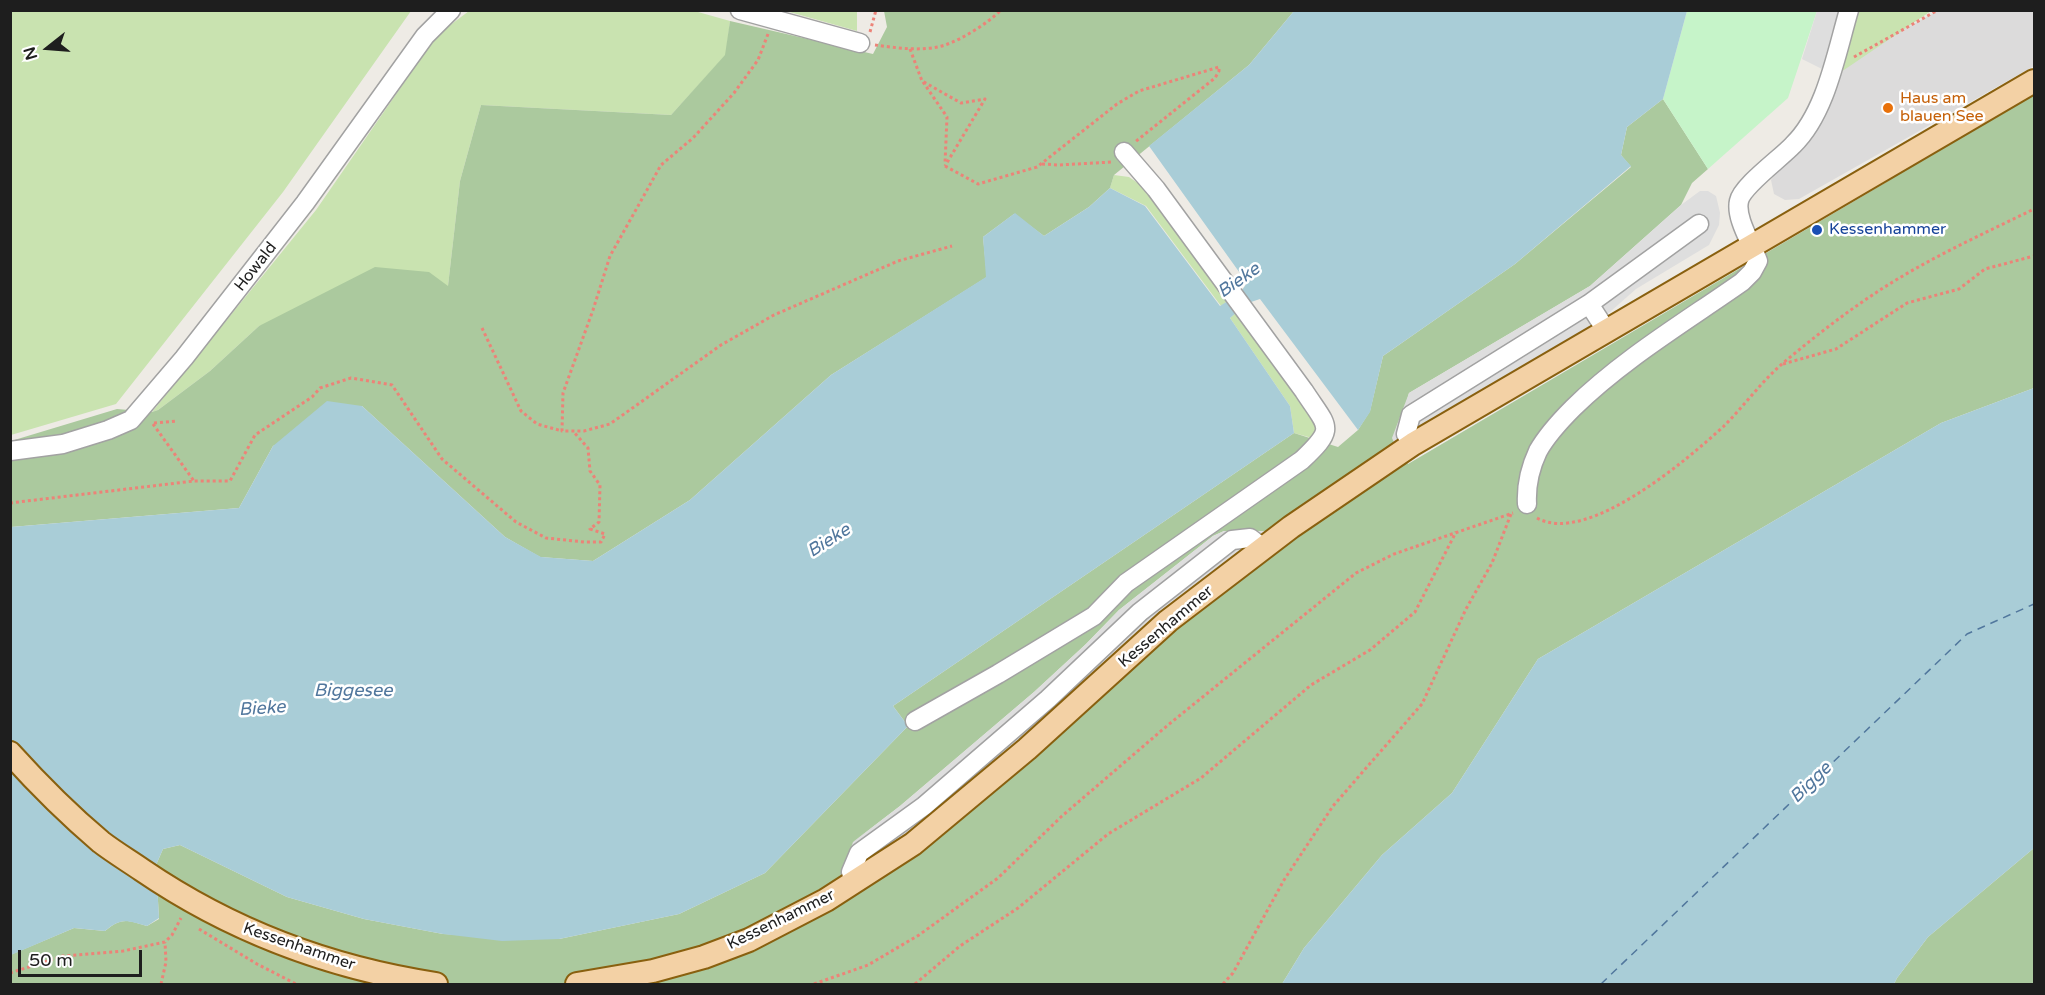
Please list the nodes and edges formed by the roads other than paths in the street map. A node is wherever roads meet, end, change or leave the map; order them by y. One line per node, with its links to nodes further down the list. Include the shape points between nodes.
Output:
1 (451, 10): 12 (street, Howald, via 425,36 305,204 137,413 122,425 94,435 63,444)
2 (740, 10): 4 (street)
3 (1849, 10): 8 (street, via 1819,106 1808,126 1795,144 1739,198 1737,212)
4 (860, 43)
5 (2034, 81): 8 (main road, Kessenhammer)
6 (1124, 152): 15 (street, via 1156,189 1326,424 1322,441 1302,460 1126,583)
7 (1700, 224): 9 (street)
8 (1753, 245): 10 (main road, Kessenhammer); 13 (street, via 1758,261 1742,282 1592,390 1556,426 1539,450 1528,477)
9 (1589, 304): 10 (street); 11 (street, via 1411,415 1406,434)
10 (1606, 330): 11 (main road, Kessenhammer)
11 (1413, 444): 14 (main road, Kessenhammer)
12 (10, 451)
13 (1527, 504)
14 (1263, 548): 16 (street, via 1250,538 1232,540); 19 (main road, Kessenhammer, via 1168,621 1027,749 913,844)
15 (1094, 616): 16 (street); 17 (street)
16 (1114, 636): 19 (street, via 924,806 860,853 851,872)
17 (915, 721)
18 (10, 753): 20 (main road, Kessenhammer, via 102,843 221,918 273,941 393,978)
19 (854, 882): 21 (main road, Kessenhammer, via 749,940 653,971)
20 (436, 984)
21 (577, 984)

